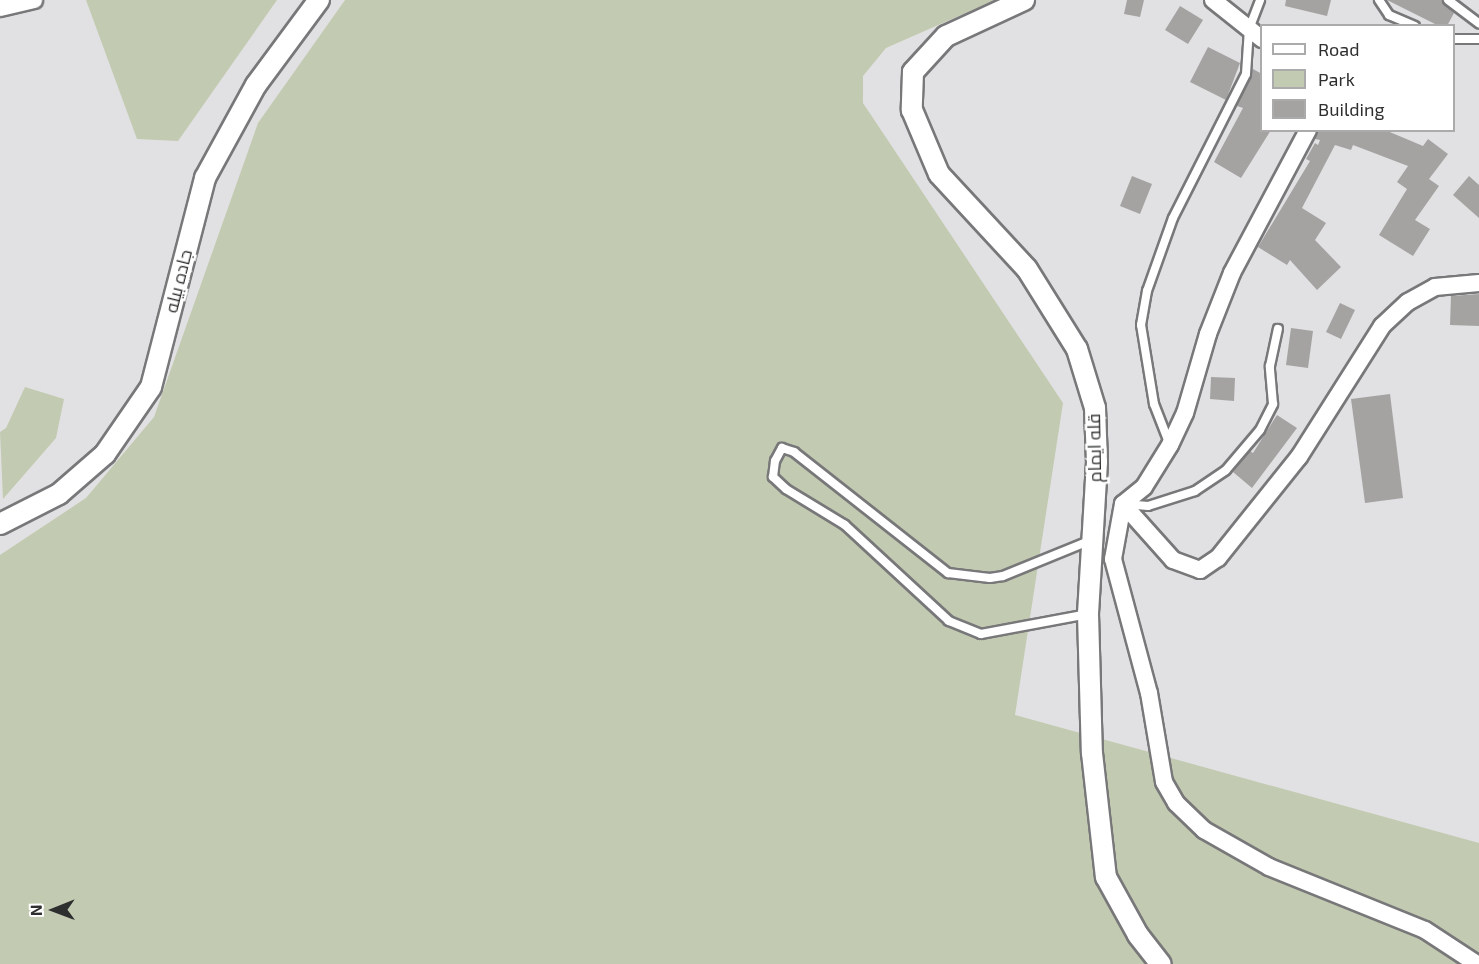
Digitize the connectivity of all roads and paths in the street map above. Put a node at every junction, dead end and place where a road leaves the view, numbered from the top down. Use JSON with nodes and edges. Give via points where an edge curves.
{"nodes":[{"id":1,"x":34,"y":0,"type":"edge"},
{"id":2,"x":318,"y":0,"type":"edge"},
{"id":3,"x":1024,"y":0,"type":"edge"},
{"id":4,"x":1213,"y":0,"type":"edge"},
{"id":5,"x":1260,"y":0,"type":"edge"},
{"id":6,"x":1379,"y":0,"type":"edge"},
{"id":7,"x":1448,"y":0,"type":"edge"},
{"id":8,"x":0,"y":8,"type":"edge"},
{"id":9,"x":1479,"y":23,"type":"edge"},
{"id":10,"x":1410,"y":24,"type":"edge"},
{"id":11,"x":1256,"y":34,"type":"edge"},
{"id":12,"x":1455,"y":39,"type":"edge"},
{"id":13,"x":1479,"y":39,"type":"edge"},
{"id":14,"x":1307,"y":132,"type":"edge"},
{"id":15,"x":1479,"y":283,"type":"edge"},
{"id":16,"x":1278,"y":329,"type":"dead end"},
{"id":17,"x":1170,"y":445,"type":"junction"},
{"id":18,"x":1124,"y":504,"type":"junction"},
{"id":19,"x":0,"y":524,"type":"edge"},
{"id":20,"x":1092,"y":540,"type":"junction"},
{"id":21,"x":1088,"y":614,"type":"junction"},
{"id":22,"x":1161,"y":964,"type":"edge"},
{"id":23,"x":1477,"y":964,"type":"edge"}],
"edges":[{"from":1,"to":8,"type":"street"},
{"from":2,"to":19,"type":"street","name":"جاده بیله","via":[[256,85],[205,178],[151,387],[105,454],[59,494]]},
{"from":3,"to":20,"type":"street","name":"قله ایمام","via":[[946,36],[913,72],[912,110],[939,174],[1027,269],[1077,350],[1095,408],[1097,462]]},
{"from":4,"to":11,"type":"street"},
{"from":5,"to":11,"type":"lane"},
{"from":6,"to":10,"type":"lane","via":[[1389,15]]},
{"from":7,"to":9,"type":"lane"},
{"from":11,"to":17,"type":"lane","via":[[1245,74],[1173,218],[1147,291],[1141,325],[1154,404]]},
{"from":12,"to":13,"type":"lane"},
{"from":14,"to":17,"type":"street","via":[[1232,273],[1208,334],[1185,413]]},
{"from":15,"to":18,"type":"street","via":[[1435,287],[1408,302],[1382,326],[1299,457],[1218,558],[1200,570],[1173,560]]},
{"from":16,"to":18,"type":"lane","via":[[1270,366],[1273,404],[1260,430],[1233,462],[1195,491],[1148,506]]},
{"from":17,"to":18,"type":"street","via":[[1144,487]]},
{"from":18,"to":23,"type":"street","via":[[1113,559],[1149,693],[1164,782],[1176,803],[1204,830],[1269,867],[1425,930]]},
{"from":20,"to":21,"type":"street","name":"قله ایمام"},
{"from":20,"to":21,"type":"lane","via":[[1003,576],[948,573],[794,452],[782,448],[775,461],[772,477],[845,525],[949,621],[981,634]]},
{"from":21,"to":22,"type":"street","name":"قله ایمام","via":[[1092,753],[1106,877],[1138,935]]}]}
